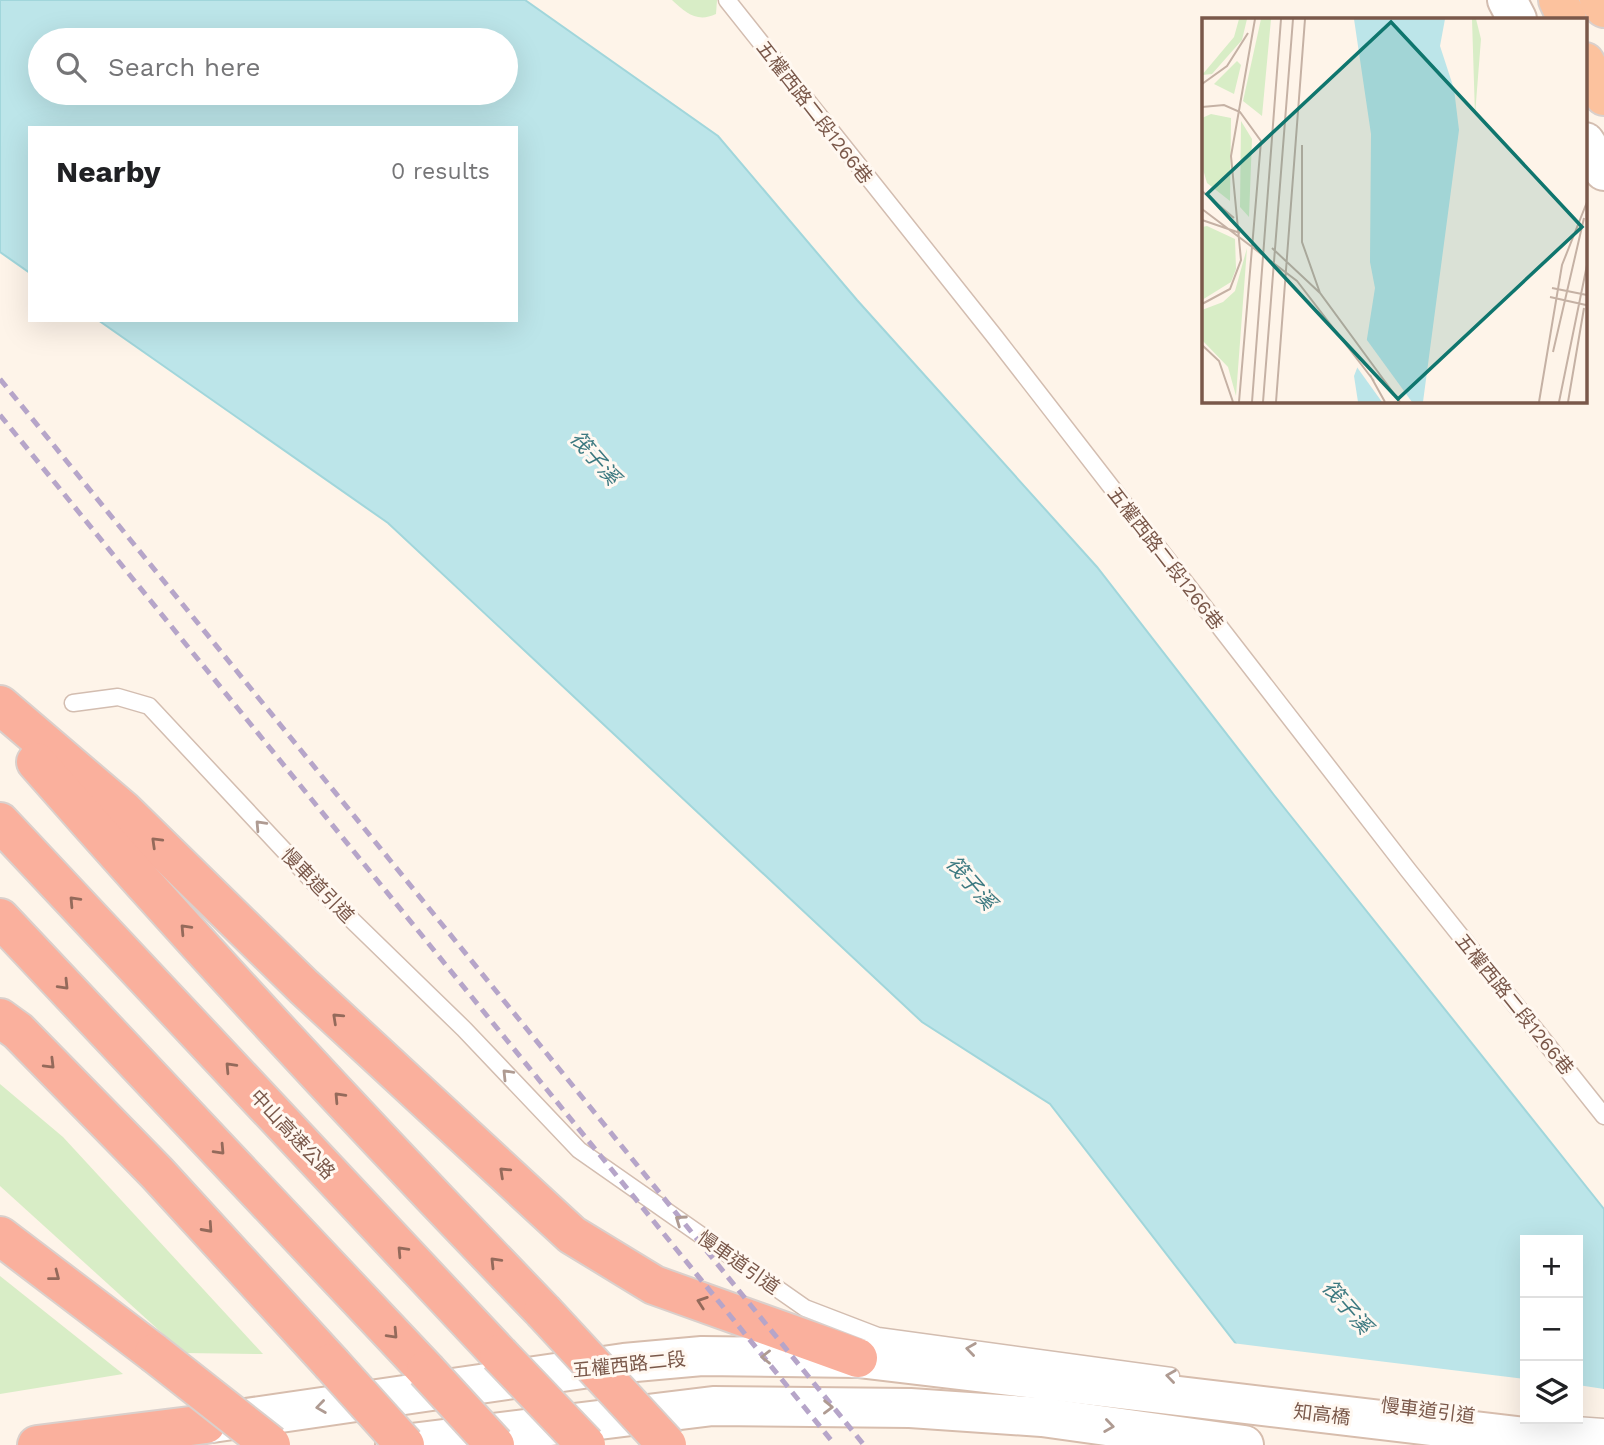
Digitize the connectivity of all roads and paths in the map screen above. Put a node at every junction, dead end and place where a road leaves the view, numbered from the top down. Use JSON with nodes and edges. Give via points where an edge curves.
{"nodes":[{"id":1,"x":727,"y":0,"type":"edge"},
{"id":2,"x":1507,"y":0,"type":"edge"},
{"id":3,"x":1558,"y":0,"type":"edge"},
{"id":4,"x":1599,"y":0,"type":"edge"},
{"id":5,"x":1604,"y":8,"type":"edge"},
{"id":6,"x":1516,"y":18,"type":"edge"},
{"id":7,"x":1567,"y":18,"type":"edge"},
{"id":8,"x":1586,"y":64,"type":"edge"},
{"id":9,"x":1604,"y":96,"type":"edge"},
{"id":10,"x":1586,"y":144,"type":"edge"},
{"id":11,"x":1604,"y":171,"type":"edge"},
{"id":12,"x":74,"y":703,"type":"dead end"},
{"id":13,"x":0,"y":705,"type":"edge"},
{"id":14,"x":0,"y":720,"type":"edge"},
{"id":15,"x":0,"y":822,"type":"edge"},
{"id":16,"x":0,"y":918,"type":"edge"},
{"id":17,"x":0,"y":1018,"type":"edge"},
{"id":18,"x":1604,"y":1116,"type":"edge"},
{"id":19,"x":0,"y":1236,"type":"edge"},
{"id":20,"x":858,"y":1357,"type":"junction"},
{"id":21,"x":1191,"y":1379,"type":"dead end"},
{"id":22,"x":1045,"y":1386,"type":"junction"},
{"id":23,"x":1302,"y":1394,"type":"dead end"},
{"id":24,"x":1520,"y":1420,"type":"edge"},
{"id":25,"x":206,"y":1424,"type":"junction"},
{"id":26,"x":1604,"y":1427,"type":"edge"},
{"id":27,"x":1577,"y":1434,"type":"edge"},
{"id":28,"x":37,"y":1445,"type":"edge"},
{"id":29,"x":132,"y":1445,"type":"edge"},
{"id":30,"x":271,"y":1445,"type":"edge"},
{"id":31,"x":395,"y":1445,"type":"edge"},
{"id":32,"x":405,"y":1445,"type":"edge"},
{"id":33,"x":495,"y":1445,"type":"edge"},
{"id":34,"x":586,"y":1445,"type":"edge"},
{"id":35,"x":667,"y":1445,"type":"edge"},
{"id":36,"x":1244,"y":1445,"type":"edge"}],
"edges":[{"from":1,"to":18,"type":"lane","name":"五權西路二段1266巷"},
{"from":2,"to":6,"type":"main road"},
{"from":3,"to":7,"type":"highway"},
{"from":4,"to":5,"type":"highway"},
{"from":8,"to":9,"type":"highway"},
{"from":10,"to":11,"type":"main road"},
{"from":22,"to":12,"type":"lane","name":"慢車道引道","one_way":true,"via":[[878,1336],[805,1308],[579,1150],[464,1029],[320,889],[149,706],[118,697]]},
{"from":20,"to":13,"type":"highway","one_way":true,"via":[[654,1285],[572,1235],[304,988],[124,811]]},
{"from":35,"to":14,"type":"highway","one_way":true,"bridge":true,"via":[[394,1157]]},
{"from":34,"to":15,"type":"highway","name":"中山高速公路","one_way":true,"bridge":true},
{"from":16,"to":33,"type":"highway","one_way":true,"bridge":true},
{"from":17,"to":32,"type":"highway","one_way":true,"bridge":true,"via":[[158,1173]]},
{"from":19,"to":30,"type":"highway","one_way":true,"bridge":true},
{"from":20,"to":22,"type":"main road","name":"五權西路二段"},
{"from":20,"to":25,"type":"main road","name":"五權西路二段","one_way":true,"via":[[702,1356],[624,1363]]},
{"from":21,"to":22,"type":"lane","name":"慢車道引道","one_way":true},
{"from":22,"to":27,"type":"main road","name":"知高橋"},
{"from":31,"to":22,"type":"main road","one_way":true,"via":[[713,1406],[911,1408]]},
{"from":22,"to":36,"type":"main road","one_way":true},
{"from":23,"to":24,"type":"lane","name":"慢車道引道"},
{"from":25,"to":28,"type":"highway"},
{"from":25,"to":29,"type":"main road","name":"五權西路二段"},
{"from":26,"to":27,"type":"lane"}]}
